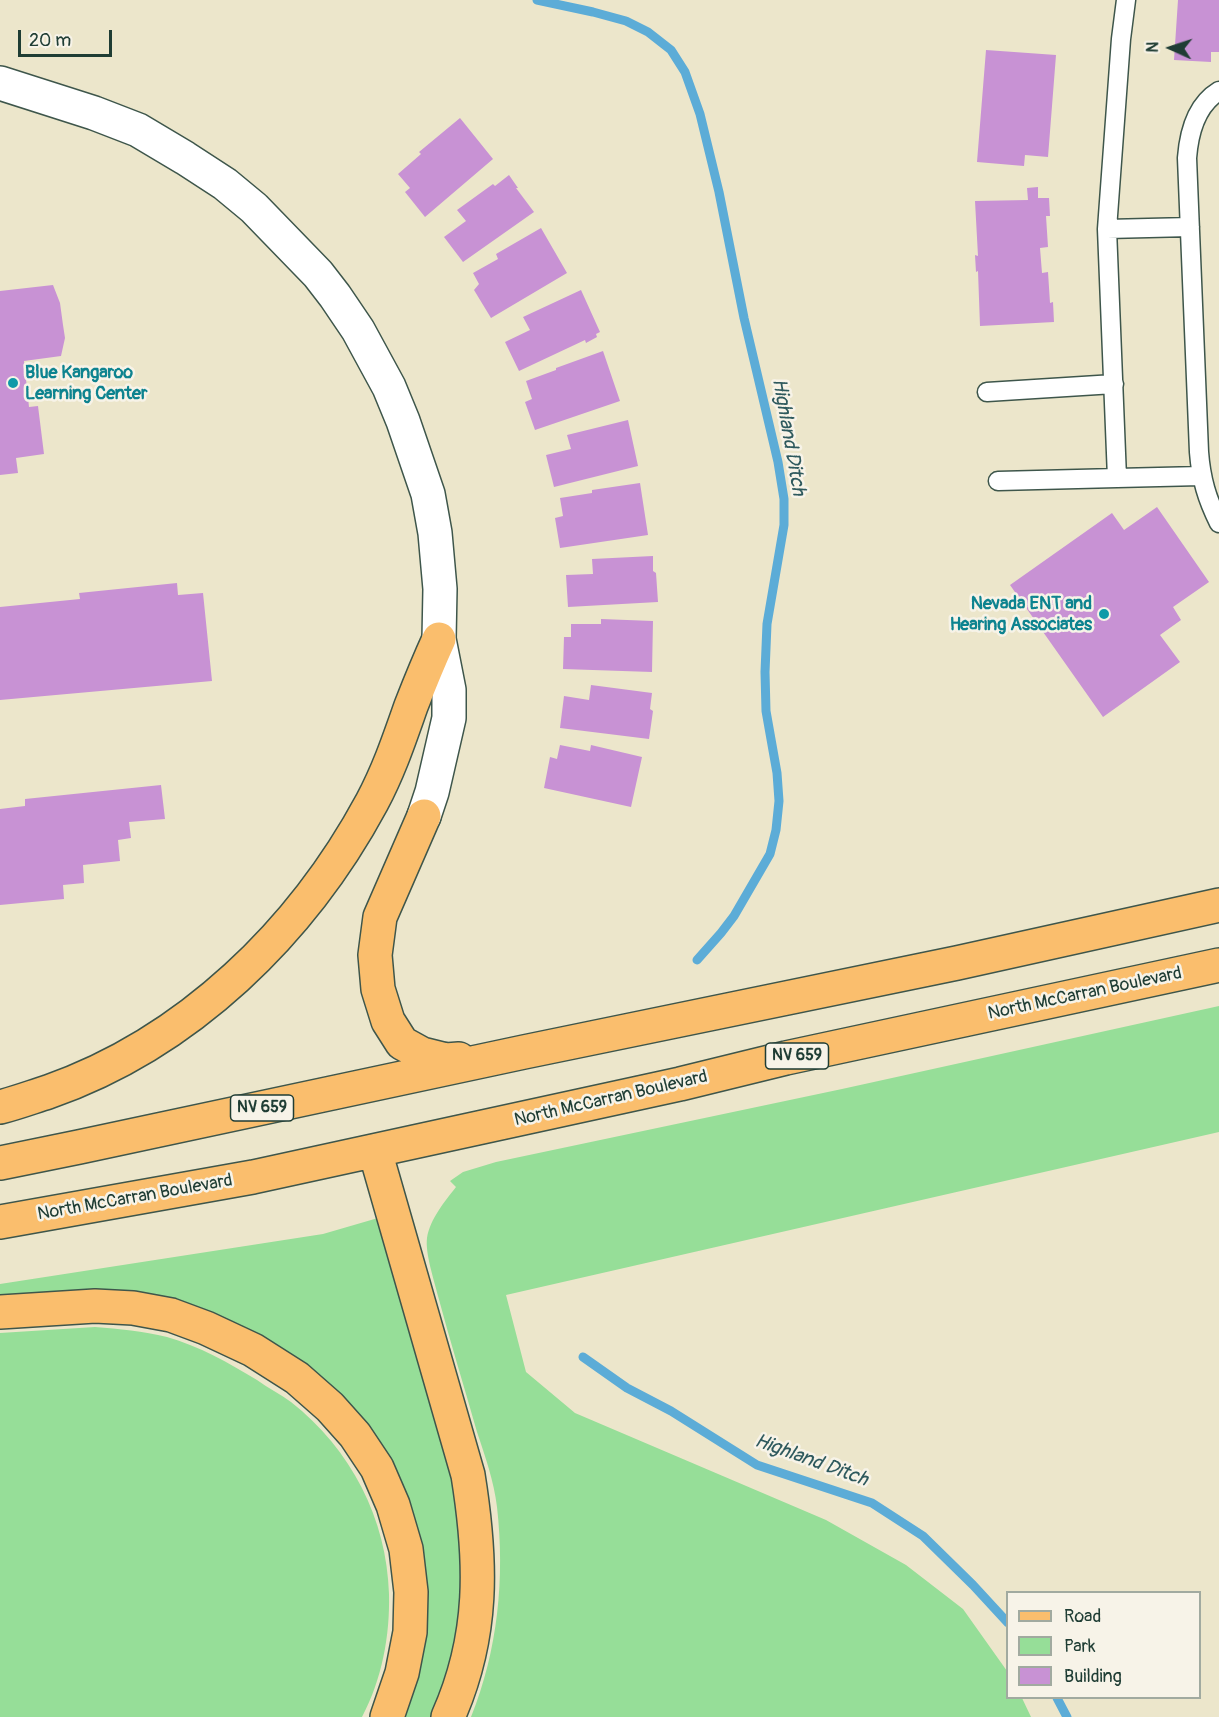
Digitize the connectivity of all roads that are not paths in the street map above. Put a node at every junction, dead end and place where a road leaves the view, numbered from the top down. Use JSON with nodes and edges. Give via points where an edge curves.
{"nodes":[{"id":1,"x":1126,"y":0,"type":"edge"},
{"id":2,"x":0,"y":83,"type":"edge"},
{"id":3,"x":1219,"y":91,"type":"edge"},
{"id":4,"x":1190,"y":227,"type":"junction"},
{"id":5,"x":1107,"y":229,"type":"junction"},
{"id":6,"x":1114,"y":384,"type":"junction"},
{"id":7,"x":987,"y":392,"type":"dead end"},
{"id":8,"x":1201,"y":476,"type":"junction"},
{"id":9,"x":1117,"y":478,"type":"junction"},
{"id":10,"x":998,"y":481,"type":"dead end"},
{"id":11,"x":1219,"y":523,"type":"edge"},
{"id":12,"x":439,"y":639,"type":"junction"},
{"id":13,"x":424,"y":816,"type":"joint"},
{"id":14,"x":1219,"y":904,"type":"edge"},
{"id":15,"x":1219,"y":964,"type":"edge"},
{"id":16,"x":524,"y":1052,"type":"junction"},
{"id":17,"x":0,"y":1107,"type":"edge"},
{"id":18,"x":375,"y":1151,"type":"junction"},
{"id":19,"x":0,"y":1163,"type":"edge"},
{"id":20,"x":0,"y":1222,"type":"edge"},
{"id":21,"x":0,"y":1312,"type":"edge"},
{"id":22,"x":387,"y":1717,"type":"edge"},
{"id":23,"x":448,"y":1717,"type":"edge"}],
"edges":[{"from":1,"to":5,"type":"lane"},
{"from":2,"to":12,"type":"street","via":[[138,130],[185,158],[254,208],[318,274],[358,330],[389,387],[417,459],[435,533]]},
{"from":3,"to":4,"type":"lane","via":[[1197,115],[1189,137]]},
{"from":4,"to":5,"type":"lane"},
{"from":4,"to":8,"type":"lane"},
{"from":5,"to":6,"type":"lane"},
{"from":6,"to":7,"type":"lane"},
{"from":6,"to":9,"type":"lane"},
{"from":8,"to":9,"type":"lane"},
{"from":8,"to":11,"type":"lane"},
{"from":9,"to":10,"type":"lane"},
{"from":12,"to":13,"type":"street","via":[[449,690],[449,718]]},
{"from":12,"to":17,"type":"main road","via":[[392,762],[372,802],[311,896],[263,952],[183,1022],[128,1056],[77,1082]]},
{"from":13,"to":16,"type":"main road","via":[[380,917],[375,955],[378,989],[388,1021],[402,1043],[422,1054],[446,1060]]},
{"from":14,"to":16,"type":"main road","number":"NV 659","via":[[957,963]]},
{"from":15,"to":18,"type":"main road","name":"North McCarran Boulevard","number":"NV 659"},
{"from":16,"to":19,"type":"main road","number":"NV 659"},
{"from":18,"to":20,"type":"main road","name":"North McCarran Boulevard","number":"NV 659","via":[[254,1177]]},
{"from":18,"to":23,"type":"main road","via":[[468,1476],[475,1517],[476,1612],[465,1670]]},
{"from":21,"to":22,"type":"main road","via":[[96,1306],[171,1315],[253,1350],[297,1378],[330,1407],[377,1468],[406,1549],[410,1632]]}]}
